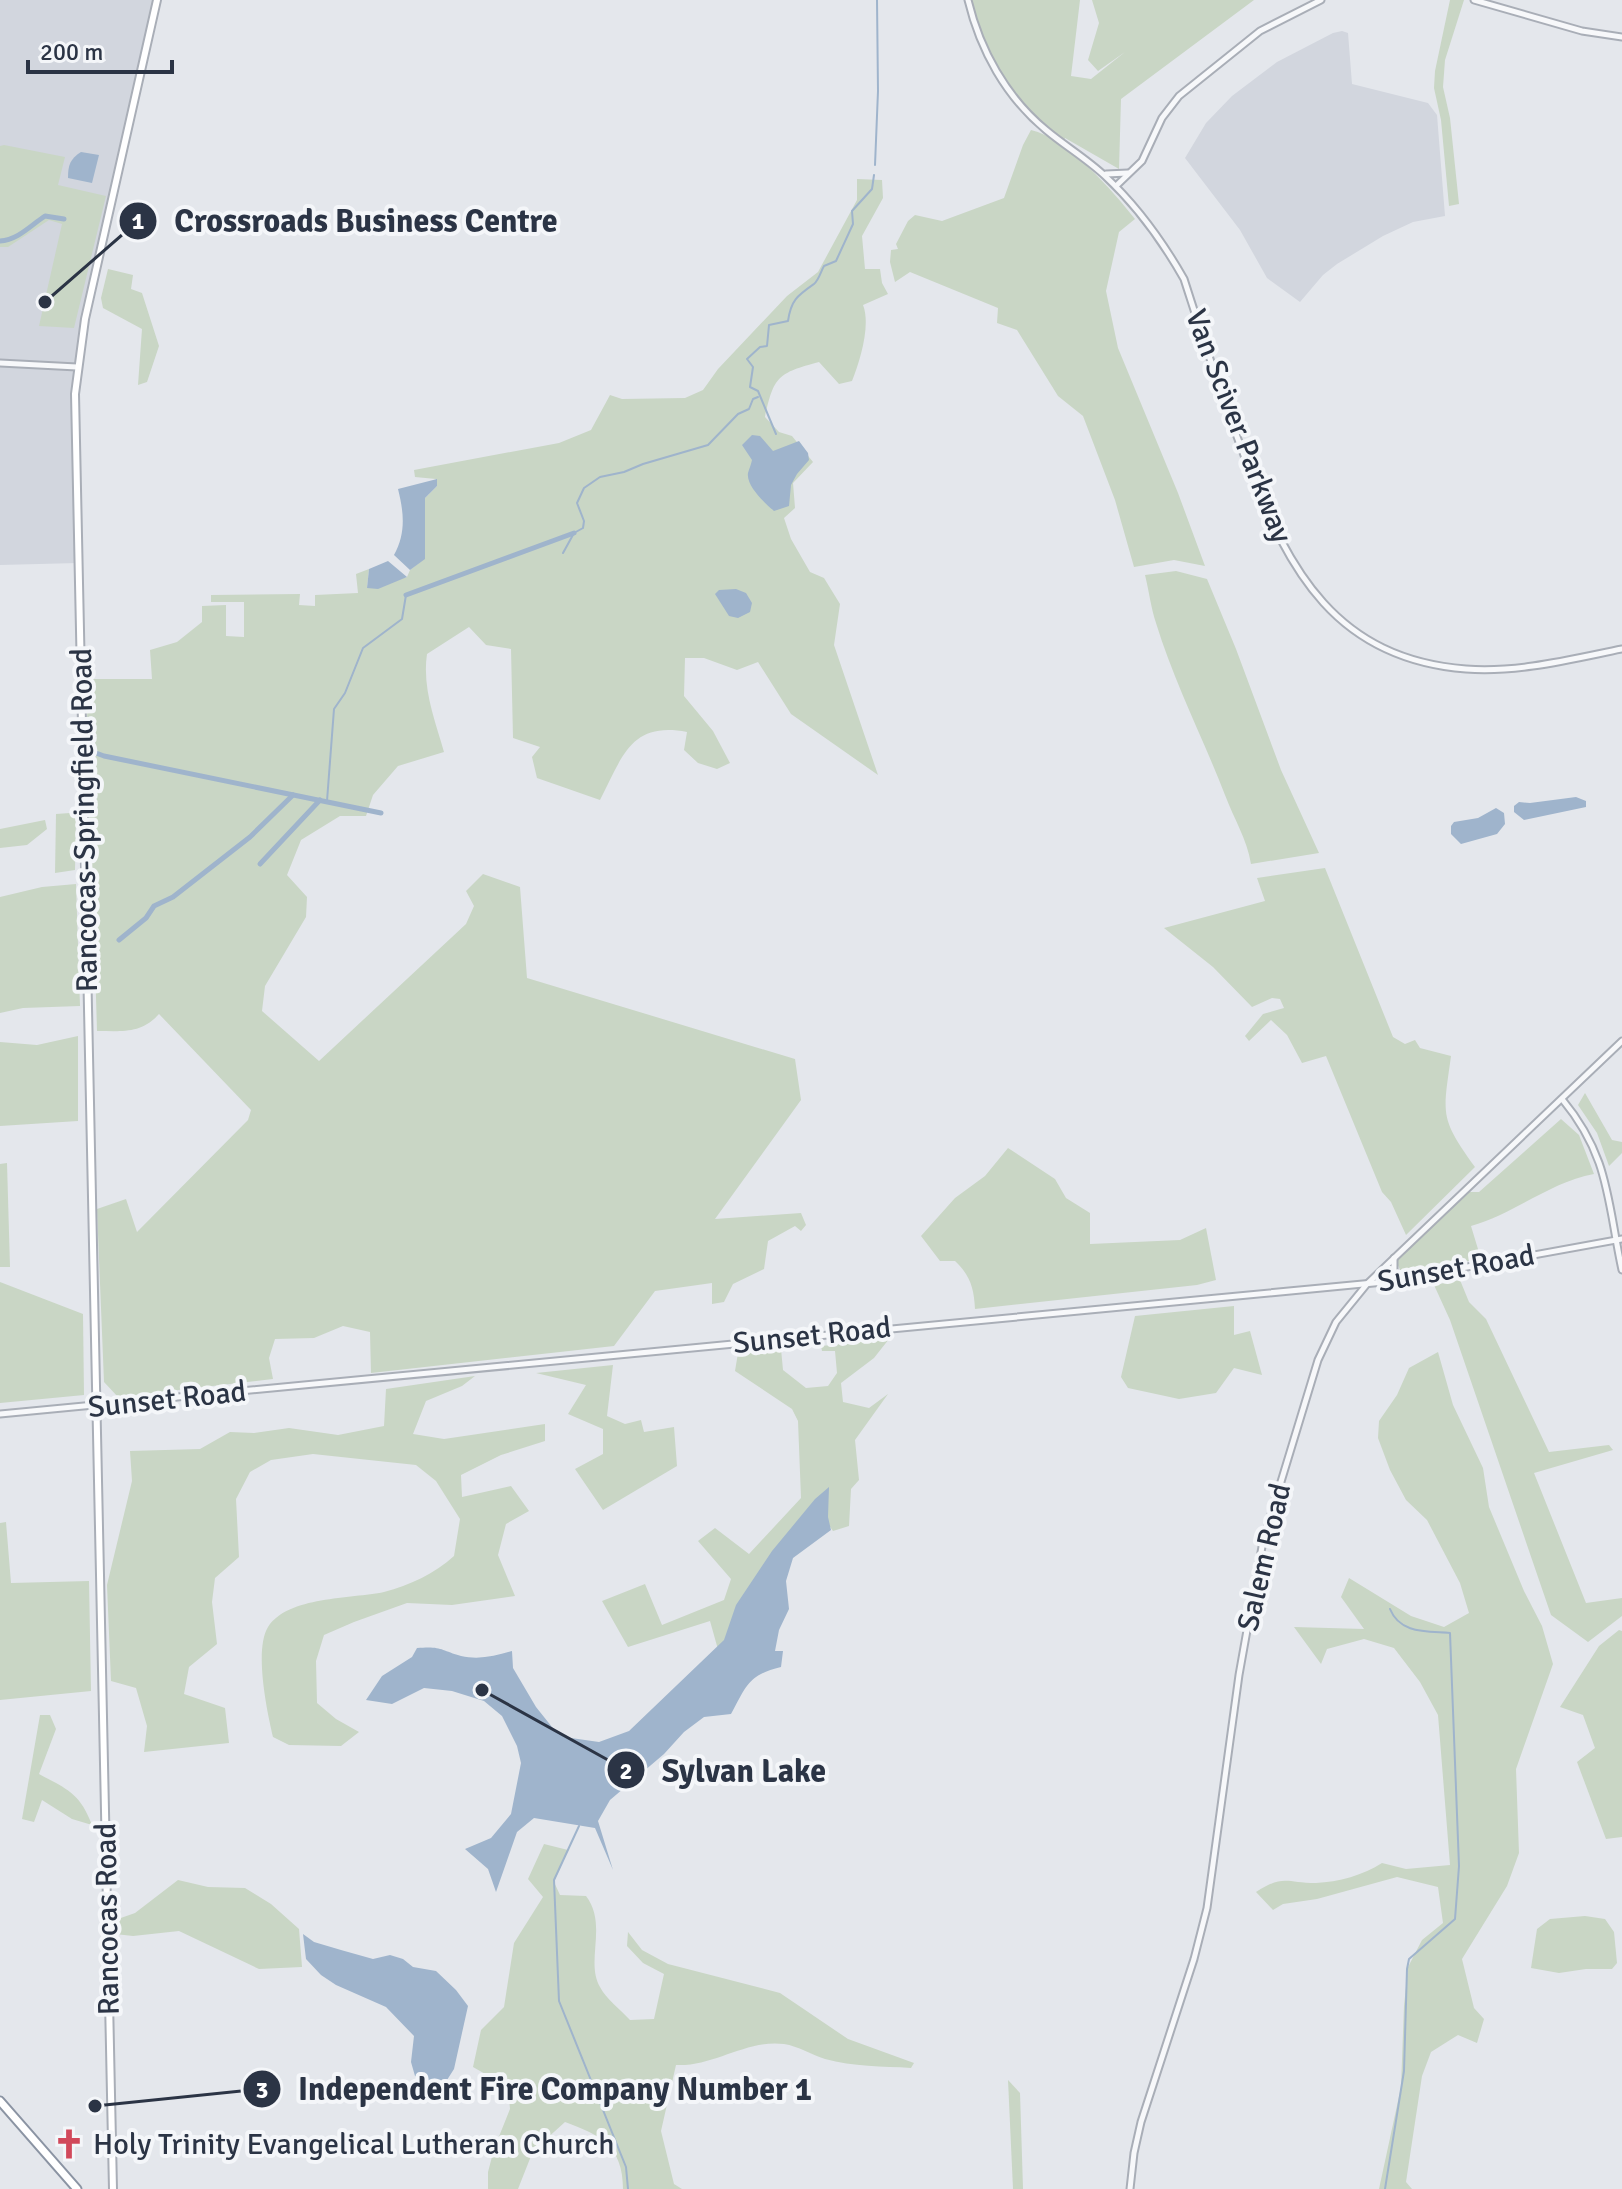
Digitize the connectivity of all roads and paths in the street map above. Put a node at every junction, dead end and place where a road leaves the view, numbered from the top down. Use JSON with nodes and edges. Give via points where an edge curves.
{"nodes":[{"id":1,"x":157,"y":0,"type":"edge"},
{"id":2,"x":968,"y":0,"type":"edge"},
{"id":3,"x":1321,"y":0,"type":"edge"},
{"id":4,"x":1474,"y":0,"type":"edge"},
{"id":5,"x":1622,"y":37,"type":"edge"},
{"id":6,"x":1132,"y":171,"type":"junction"},
{"id":7,"x":1102,"y":173,"type":"junction"},
{"id":8,"x":1116,"y":186,"type":"junction"},
{"id":9,"x":0,"y":363,"type":"edge"},
{"id":10,"x":77,"y":367,"type":"junction"},
{"id":11,"x":1622,"y":649,"type":"edge"},
{"id":12,"x":1622,"y":1041,"type":"edge"},
{"id":13,"x":1562,"y":1099,"type":"junction"},
{"id":14,"x":1619,"y":1239,"type":"edge"},
{"id":15,"x":1395,"y":1256,"type":"junction"},
{"id":16,"x":1622,"y":1270,"type":"edge"},
{"id":17,"x":1410,"y":1278,"type":"junction"},
{"id":18,"x":1367,"y":1284,"type":"junction"},
{"id":19,"x":95,"y":1406,"type":"junction"},
{"id":20,"x":0,"y":1414,"type":"edge"},
{"id":21,"x":101,"y":1649,"type":"joint"},
{"id":22,"x":0,"y":2101,"type":"edge"},
{"id":23,"x":77,"y":2189,"type":"edge"},
{"id":24,"x":113,"y":2189,"type":"edge"},
{"id":25,"x":1130,"y":2189,"type":"edge"}],
"edges":[{"from":1,"to":10,"type":"main road","name":"Rancocas-Springfield Road"},
{"from":2,"to":7,"type":"street","name":"Van Sciver Parkway","via":[[987,57],[1019,102]]},
{"from":3,"to":6,"type":"street","via":[[1260,31],[1179,96]]},
{"from":4,"to":5,"type":"street"},
{"from":6,"to":7,"type":"street"},
{"from":6,"to":8,"type":"street"},
{"from":7,"to":8,"type":"street","name":"Van Sciver Parkway"},
{"from":8,"to":11,"type":"street","name":"Van Sciver Parkway","via":[[1184,279],[1228,414],[1272,525],[1302,579],[1337,618],[1391,650],[1463,669],[1529,666]]},
{"from":9,"to":10,"type":"street"},
{"from":10,"to":19,"type":"main road","name":"Rancocas-Springfield Road"},
{"from":12,"to":13,"type":"street","name":"Salem Road"},
{"from":13,"to":14,"type":"street","via":[[1595,1148]]},
{"from":13,"to":15,"type":"street","name":"Salem Road"},
{"from":14,"to":16,"type":"street"},
{"from":14,"to":17,"type":"street","name":"Sunset Road"},
{"from":15,"to":17,"type":"street","via":[[1394,1272]]},
{"from":15,"to":18,"type":"street","name":"Salem Road"},
{"from":17,"to":18,"type":"street","name":"Sunset Road"},
{"from":18,"to":19,"type":"street","name":"Sunset Road"},
{"from":18,"to":25,"type":"street","name":"Salem Road","via":[[1336,1322],[1318,1360],[1266,1530],[1250,1604],[1205,1919],[1141,2122]]},
{"from":19,"to":20,"type":"street","name":"Sunset Road"},
{"from":19,"to":21,"type":"main road","name":"Rancocas-Springfield Road"},
{"from":21,"to":24,"type":"main road","name":"Rancocas Road"},
{"from":22,"to":23,"type":"highway"}]}
